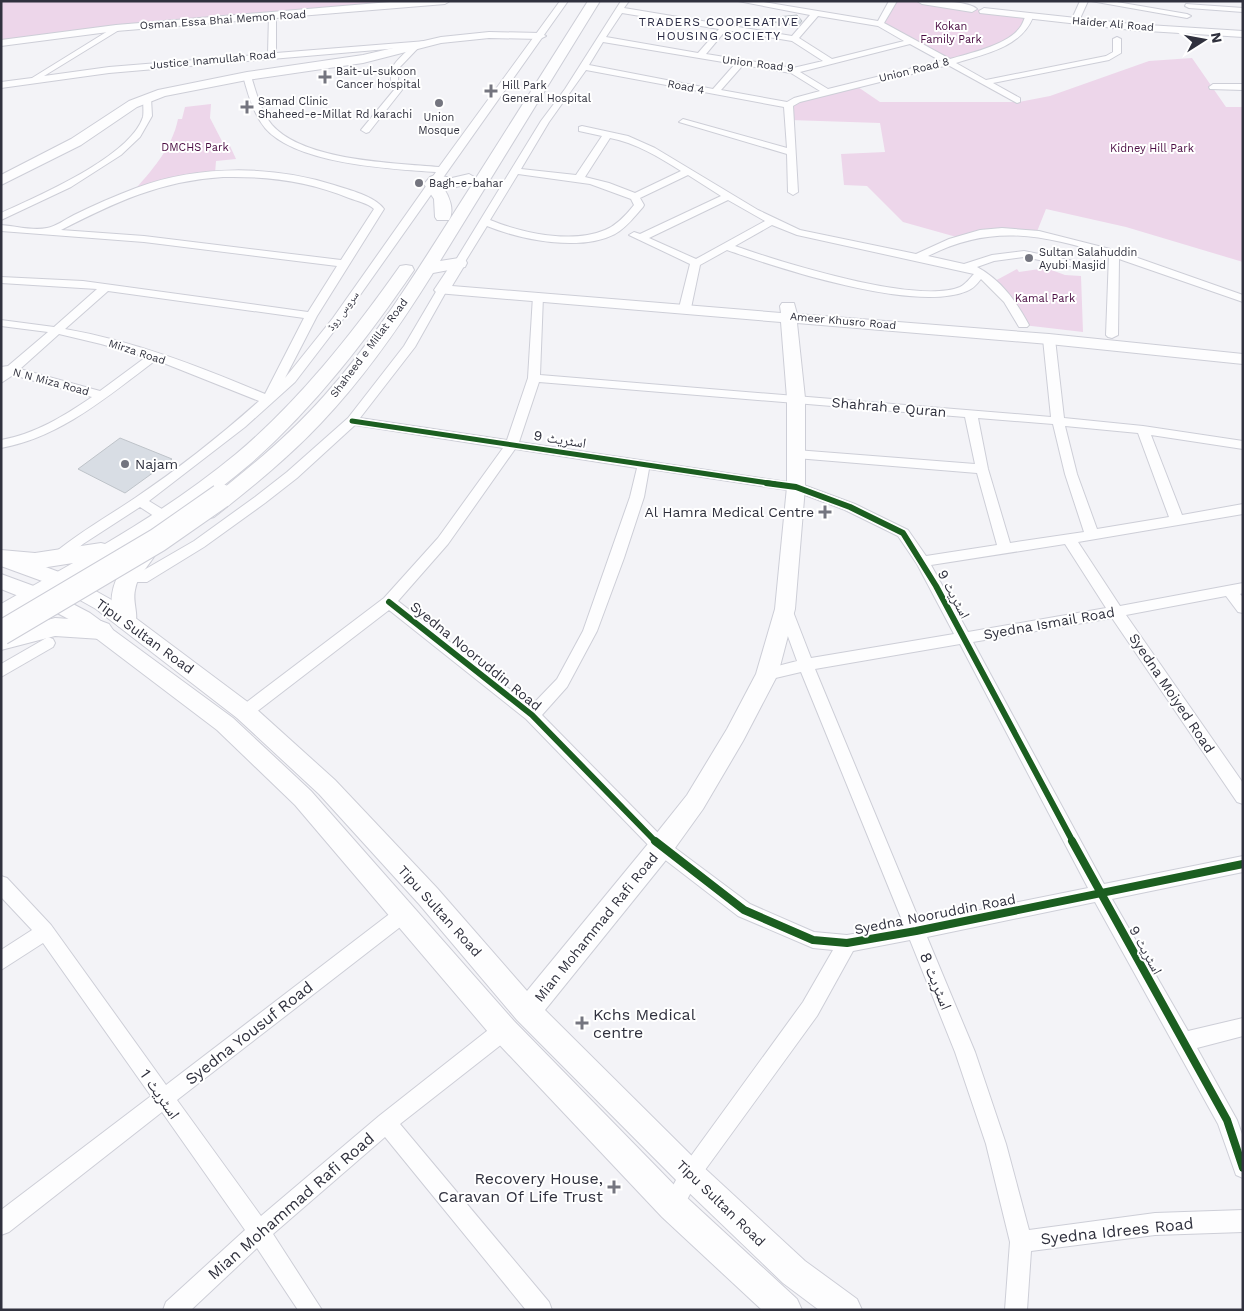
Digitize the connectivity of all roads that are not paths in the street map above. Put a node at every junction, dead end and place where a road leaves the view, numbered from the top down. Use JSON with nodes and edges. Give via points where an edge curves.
{"nodes":[{"id":1,"x":445,"y":1,"type":"edge"},
{"id":2,"x":564,"y":1,"type":"edge"},
{"id":3,"x":587,"y":1,"type":"edge"},
{"id":4,"x":594,"y":1,"type":"edge"},
{"id":5,"x":625,"y":1,"type":"edge"},
{"id":6,"x":742,"y":1,"type":"edge"},
{"id":7,"x":893,"y":1,"type":"edge"},
{"id":8,"x":922,"y":1,"type":"edge"},
{"id":9,"x":955,"y":1,"type":"edge"},
{"id":10,"x":1084,"y":1,"type":"edge"},
{"id":11,"x":1095,"y":1,"type":"edge"},
{"id":12,"x":760,"y":3,"type":"edge"},
{"id":13,"x":1189,"y":4,"type":"edge"},
{"id":14,"x":982,"y":5,"type":"edge"},
{"id":15,"x":620,"y":10,"type":"junction"},
{"id":16,"x":1243,"y":10,"type":"edge"},
{"id":17,"x":816,"y":13,"type":"junction"},
{"id":18,"x":272,"y":16,"type":"junction"},
{"id":19,"x":1030,"y":17,"type":"junction"},
{"id":20,"x":1076,"y":19,"type":"junction"},
{"id":21,"x":880,"y":24,"type":"junction"},
{"id":22,"x":1188,"y":24,"type":"junction"},
{"id":23,"x":116,"y":28,"type":"junction"},
{"id":24,"x":724,"y":28,"type":"junction"},
{"id":25,"x":1243,"y":30,"type":"edge"},
{"id":26,"x":1243,"y":34,"type":"edge"},
{"id":27,"x":540,"y":36,"type":"junction"},
{"id":28,"x":602,"y":39,"type":"junction"},
{"id":29,"x":1117,"y":39,"type":"dead end"},
{"id":30,"x":794,"y":40,"type":"junction"},
{"id":31,"x":912,"y":41,"type":"junction"},
{"id":32,"x":1,"y":43,"type":"edge"},
{"id":33,"x":421,"y":45,"type":"junction"},
{"id":34,"x":391,"y":50,"type":"junction"},
{"id":35,"x":272,"y":55,"type":"junction"},
{"id":36,"x":700,"y":56,"type":"junction"},
{"id":37,"x":831,"y":62,"type":"junction"},
{"id":38,"x":949,"y":62,"type":"junction"},
{"id":39,"x":740,"y":63,"type":"junction"},
{"id":40,"x":584,"y":67,"type":"junction"},
{"id":41,"x":793,"y":71,"type":"junction"},
{"id":42,"x":247,"y":76,"type":"junction"},
{"id":43,"x":30,"y":81,"type":"junction"},
{"id":44,"x":987,"y":82,"type":"junction"},
{"id":45,"x":1,"y":85,"type":"edge"},
{"id":46,"x":1243,"y":86,"type":"edge"},
{"id":47,"x":1212,"y":87,"type":"dead end"},
{"id":48,"x":715,"y":92,"type":"junction"},
{"id":49,"x":827,"y":92,"type":"junction"},
{"id":50,"x":147,"y":98,"type":"junction"},
{"id":51,"x":1016,"y":100,"type":"dead end"},
{"id":52,"x":788,"y":105,"type":"junction"},
{"id":53,"x":682,"y":122,"type":"dead end"},
{"id":54,"x":582,"y":129,"type":"dead end"},
{"id":55,"x":366,"y":130,"type":"dead end"},
{"id":56,"x":607,"y":135,"type":"junction"},
{"id":57,"x":790,"y":152,"type":"junction"},
{"id":58,"x":515,"y":171,"type":"junction"},
{"id":59,"x":688,"y":171,"type":"junction"},
{"id":60,"x":580,"y":177,"type":"junction"},
{"id":61,"x":436,"y":178,"type":"junction"},
{"id":62,"x":469,"y":179,"type":"junction"},
{"id":63,"x":1,"y":181,"type":"edge"},
{"id":64,"x":792,"y":192,"type":"dead end"},
{"id":65,"x":729,"y":196,"type":"junction"},
{"id":66,"x":635,"y":197,"type":"junction"},
{"id":67,"x":1,"y":216,"type":"edge"},
{"id":68,"x":443,"y":217,"type":"junction"},
{"id":69,"x":484,"y":221,"type":"junction"},
{"id":70,"x":770,"y":222,"type":"junction"},
{"id":71,"x":620,"y":226,"type":"junction"},
{"id":72,"x":1,"y":228,"type":"edge"},
{"id":73,"x":50,"y":231,"type":"junction"},
{"id":74,"x":640,"y":238,"type":"junction"},
{"id":75,"x":727,"y":247,"type":"junction"},
{"id":76,"x":438,"y":250,"type":"junction"},
{"id":77,"x":1114,"y":253,"type":"junction"},
{"id":78,"x":918,"y":257,"type":"junction"},
{"id":79,"x":459,"y":263,"type":"junction"},
{"id":80,"x":696,"y":263,"type":"junction"},
{"id":81,"x":344,"y":264,"type":"junction"},
{"id":82,"x":965,"y":266,"type":"junction"},
{"id":83,"x":1080,"y":266,"type":"dead end"},
{"id":84,"x":426,"y":269,"type":"junction"},
{"id":85,"x":980,"y":273,"type":"junction"},
{"id":86,"x":1,"y":280,"type":"edge"},
{"id":87,"x":445,"y":285,"type":"junction"},
{"id":88,"x":105,"y":288,"type":"junction"},
{"id":89,"x":538,"y":296,"type":"junction"},
{"id":90,"x":1243,"y":299,"type":"edge"},
{"id":91,"x":686,"y":303,"type":"junction"},
{"id":92,"x":400,"y":308,"type":"junction"},
{"id":93,"x":789,"y":311,"type":"junction"},
{"id":94,"x":311,"y":316,"type":"junction"},
{"id":95,"x":1,"y":323,"type":"edge"},
{"id":96,"x":1023,"y":325,"type":"junction"},
{"id":97,"x":58,"y":329,"type":"junction"},
{"id":98,"x":364,"y":329,"type":"junction"},
{"id":99,"x":1112,"y":335,"type":"junction"},
{"id":100,"x":1049,"y":338,"type":"junction"},
{"id":101,"x":1243,"y":350,"type":"edge"},
{"id":102,"x":153,"y":357,"type":"junction"},
{"id":103,"x":1243,"y":359,"type":"edge"},
{"id":104,"x":4,"y":373,"type":"edge"},
{"id":105,"x":534,"y":378,"type":"junction"},
{"id":106,"x":100,"y":395,"type":"junction"},
{"id":107,"x":796,"y":398,"type":"junction"},
{"id":108,"x":268,"y":400,"type":"junction"},
{"id":109,"x":971,"y":414,"type":"junction"},
{"id":110,"x":352,"y":421,"type":"junction"},
{"id":111,"x":1058,"y":421,"type":"junction"},
{"id":112,"x":1143,"y":430,"type":"junction"},
{"id":113,"x":1,"y":444,"type":"edge"},
{"id":114,"x":512,"y":444,"type":"junction"},
{"id":115,"x":1243,"y":445,"type":"edge"},
{"id":116,"x":796,"y":454,"type":"junction"},
{"id":117,"x":644,"y":465,"type":"junction"},
{"id":118,"x":982,"y":469,"type":"junction"},
{"id":119,"x":796,"y":487,"type":"junction"},
{"id":120,"x":216,"y":494,"type":"junction"},
{"id":121,"x":140,"y":501,"type":"junction"},
{"id":122,"x":1243,"y":509,"type":"edge"},
{"id":123,"x":1177,"y":520,"type":"junction"},
{"id":124,"x":173,"y":524,"type":"junction"},
{"id":125,"x":1092,"y":534,"type":"junction"},
{"id":126,"x":1069,"y":539,"type":"junction"},
{"id":127,"x":200,"y":544,"type":"junction"},
{"id":128,"x":120,"y":546,"type":"junction"},
{"id":129,"x":1004,"y":547,"type":"junction"},
{"id":130,"x":144,"y":555,"type":"junction"},
{"id":131,"x":1,"y":558,"type":"edge"},
{"id":132,"x":58,"y":558,"type":"junction"},
{"id":133,"x":922,"y":561,"type":"junction"},
{"id":134,"x":142,"y":578,"type":"dead end"},
{"id":135,"x":1,"y":581,"type":"edge"},
{"id":136,"x":79,"y":581,"type":"junction"},
{"id":137,"x":1236,"y":589,"type":"edge"},
{"id":138,"x":37,"y":594,"type":"junction"},
{"id":139,"x":389,"y":602,"type":"junction"},
{"id":140,"x":60,"y":605,"type":"junction"},
{"id":141,"x":1243,"y":608,"type":"edge"},
{"id":142,"x":785,"y":609,"type":"junction"},
{"id":143,"x":1116,"y":612,"type":"junction"},
{"id":144,"x":2,"y":620,"type":"edge"},
{"id":145,"x":126,"y":620,"type":"junction"},
{"id":146,"x":25,"y":626,"type":"junction"},
{"id":147,"x":101,"y":630,"type":"junction"},
{"id":148,"x":964,"y":638,"type":"junction"},
{"id":149,"x":1,"y":640,"type":"edge"},
{"id":150,"x":48,"y":643,"type":"dead end"},
{"id":151,"x":806,"y":665,"type":"junction"},
{"id":152,"x":1,"y":671,"type":"edge"},
{"id":153,"x":767,"y":674,"type":"junction"},
{"id":154,"x":245,"y":712,"type":"junction"},
{"id":155,"x":532,"y":715,"type":"junction"},
{"id":156,"x":1243,"y":797,"type":"edge"},
{"id":157,"x":661,"y":847,"type":"junction"},
{"id":158,"x":1243,"y":864,"type":"edge"},
{"id":159,"x":1,"y":884,"type":"edge"},
{"id":160,"x":1100,"y":894,"type":"junction"},
{"id":161,"x":428,"y":896,"type":"junction"},
{"id":162,"x":402,"y":915,"type":"junction"},
{"id":163,"x":45,"y":931,"type":"junction"},
{"id":164,"x":916,"y":932,"type":"junction"},
{"id":165,"x":847,"y":943,"type":"junction"},
{"id":166,"x":1,"y":961,"type":"edge"},
{"id":167,"x":528,"y":1010,"type":"junction"},
{"id":168,"x":1243,"y":1027,"type":"edge"},
{"id":169,"x":504,"y":1030,"type":"junction"},
{"id":170,"x":1183,"y":1042,"type":"junction"},
{"id":171,"x":163,"y":1099,"type":"junction"},
{"id":172,"x":386,"y":1123,"type":"junction"},
{"id":173,"x":1243,"y":1168,"type":"edge"},
{"id":174,"x":690,"y":1174,"type":"junction"},
{"id":175,"x":673,"y":1206,"type":"junction"},
{"id":176,"x":1243,"y":1221,"type":"edge"},
{"id":177,"x":1,"y":1224,"type":"edge"},
{"id":178,"x":259,"y":1232,"type":"junction"},
{"id":179,"x":1021,"y":1242,"type":"junction"},
{"id":180,"x":794,"y":1272,"type":"junction"},
{"id":181,"x":782,"y":1309,"type":"edge"},
{"id":182,"x":174,"y":1310,"type":"edge"},
{"id":183,"x":311,"y":1310,"type":"edge"},
{"id":184,"x":541,"y":1310,"type":"edge"},
{"id":185,"x":846,"y":1310,"type":"edge"},
{"id":186,"x":1016,"y":1310,"type":"edge"}],
"edges":[{"from":1,"to":18,"type":"main road","name":"Osman Essa Bhai Memon Road"},
{"from":2,"to":27,"type":"street","name":"سروس روڈ"},
{"from":3,"to":62,"type":"main road","name":"Shaheed e Millat Road"},
{"from":4,"to":76,"type":"main road","name":"Shaheed e Millat Road"},
{"from":5,"to":15,"type":"street"},
{"from":6,"to":12,"type":"street"},
{"from":7,"to":21,"type":"street"},
{"from":8,"to":14,"type":"main road","name":"Haider Ali Road"},
{"from":9,"to":14,"type":"main road","name":"Haider Ali Road"},
{"from":10,"to":20,"type":"street"},
{"from":11,"to":22,"type":"street"},
{"from":12,"to":17,"type":"street"},
{"from":13,"to":16,"type":"street"},
{"from":13,"to":22,"type":"street"},
{"from":14,"to":19,"type":"main road","name":"Haider Ali Road"},
{"from":14,"to":20,"type":"main road","name":"Haider Ali Road"},
{"from":15,"to":24,"type":"street"},
{"from":15,"to":28,"type":"street"},
{"from":17,"to":21,"type":"street"},
{"from":17,"to":30,"type":"street"},
{"from":18,"to":23,"type":"main road","name":"Osman Essa Bhai Memon Road"},
{"from":18,"to":35,"type":"street"},
{"from":19,"to":20,"type":"main road","name":"Haider Ali Road"},
{"from":19,"to":38,"type":"street","name":"Union Road 8","via":[[1018,34],[998,47]]},
{"from":20,"to":22,"type":"main road","name":"Haider Ali Road"},
{"from":21,"to":31,"type":"street"},
{"from":22,"to":25,"type":"main road","name":"Haider Ali Road"},
{"from":22,"to":26,"type":"main road","name":"Haider Ali Road"},
{"from":23,"to":32,"type":"main road","name":"Osman Essa Bhai Memon Road"},
{"from":23,"to":43,"type":"street"},
{"from":24,"to":30,"type":"street"},
{"from":24,"to":36,"type":"street"},
{"from":27,"to":33,"type":"main road","via":[[489,35]]},
{"from":27,"to":61,"type":"street","name":"سروس روڈ"},
{"from":28,"to":36,"type":"street","name":"Union Road 9"},
{"from":28,"to":40,"type":"street"},
{"from":29,"to":44,"type":"street","via":[[1114,56]]},
{"from":30,"to":37,"type":"street"},
{"from":31,"to":37,"type":"street","name":"Union Road 9"},
{"from":31,"to":38,"type":"street"},
{"from":33,"to":34,"type":"main road"},
{"from":33,"to":55,"type":"street","via":[[395,67],[394,80],[398,90]]},
{"from":34,"to":35,"type":"street","name":"Justice Inamullah Road"},
{"from":34,"to":42,"type":"main road"},
{"from":35,"to":43,"type":"street","name":"Justice Inamullah Road"},
{"from":36,"to":39,"type":"street","name":"Union Road 9"},
{"from":37,"to":41,"type":"street","name":"Union Road 9"},
{"from":38,"to":44,"type":"street"},
{"from":38,"to":49,"type":"street","name":"Union Road 8"},
{"from":39,"to":41,"type":"street","name":"Union Road 9"},
{"from":39,"to":48,"type":"street"},
{"from":40,"to":48,"type":"street","name":"Road 4"},
{"from":40,"to":58,"type":"street"},
{"from":41,"to":49,"type":"street"},
{"from":42,"to":50,"type":"main road"},
{"from":42,"to":61,"type":"street","via":[[252,94],[270,128],[287,141],[321,153]]},
{"from":43,"to":45,"type":"street","name":"Justice Inamullah Road"},
{"from":44,"to":51,"type":"street"},
{"from":46,"to":47,"type":"street"},
{"from":48,"to":52,"type":"street","name":"Road 4"},
{"from":49,"to":52,"type":"street","name":"Union Road 8"},
{"from":50,"to":63,"type":"main road","via":[[115,114],[76,142]]},
{"from":50,"to":67,"type":"street","via":[[150,114],[138,133],[101,166]]},
{"from":52,"to":57,"type":"street"},
{"from":53,"to":57,"type":"street"},
{"from":54,"to":56,"type":"street"},
{"from":56,"to":59,"type":"street","via":[[629,140]]},
{"from":56,"to":60,"type":"street"},
{"from":57,"to":64,"type":"street"},
{"from":58,"to":60,"type":"street"},
{"from":58,"to":69,"type":"street"},
{"from":59,"to":65,"type":"street"},
{"from":59,"to":66,"type":"street"},
{"from":60,"to":66,"type":"street"},
{"from":61,"to":62,"type":"main road","via":[[440,182],[452,183]]},
{"from":61,"to":68,"type":"main road","via":[[444,207]]},
{"from":61,"to":108,"type":"street","name":"سروس روڈ","via":[[337,320],[291,379]]},
{"from":62,"to":68,"type":"main road","name":"Shaheed e Millat Road"},
{"from":65,"to":70,"type":"street"},
{"from":65,"to":74,"type":"street"},
{"from":66,"to":71,"type":"street","via":[[638,205]]},
{"from":68,"to":98,"type":"main road","name":"Shaheed e Millat Road"},
{"from":69,"to":71,"type":"street","via":[[512,232],[572,239],[602,235]]},
{"from":69,"to":79,"type":"street"},
{"from":70,"to":75,"type":"street"},
{"from":70,"to":78,"type":"street","via":[[817,237]]},
{"from":71,"to":74,"type":"street"},
{"from":72,"to":73,"type":"street"},
{"from":73,"to":81,"type":"street","via":[[144,239]]},
{"from":73,"to":81,"type":"street","via":[[126,195],[172,180],[215,174],[281,177],[335,188],[379,209]]},
{"from":74,"to":80,"type":"street"},
{"from":75,"to":80,"type":"street"},
{"from":75,"to":85,"type":"street","via":[[828,278],[931,294],[963,290]]},
{"from":76,"to":79,"type":"main road","via":[[440,255]]},
{"from":76,"to":84,"type":"main road","name":"Shaheed e Millat Road"},
{"from":77,"to":78,"type":"street","via":[[1059,238],[990,232],[953,240]]},
{"from":77,"to":90,"type":"street"},
{"from":77,"to":99,"type":"street"},
{"from":78,"to":82,"type":"street"},
{"from":79,"to":84,"type":"main road"},
{"from":79,"to":87,"type":"main road"},
{"from":80,"to":91,"type":"street"},
{"from":81,"to":94,"type":"street"},
{"from":82,"to":83,"type":"street","via":[[1024,254]]},
{"from":82,"to":85,"type":"street"},
{"from":84,"to":92,"type":"main road","name":"Shaheed e Millat Road"},
{"from":85,"to":96,"type":"street","via":[[1004,292]]},
{"from":86,"to":88,"type":"street"},
{"from":87,"to":89,"type":"main road","name":"Ameer Khusro Road"},
{"from":87,"to":91,"type":"main road","name":"Ameer Khusro Road"},
{"from":87,"to":110,"type":"street","via":[[409,347]]},
{"from":88,"to":94,"type":"street"},
{"from":88,"to":97,"type":"street"},
{"from":89,"to":91,"type":"main road","name":"Ameer Khusro Road"},
{"from":89,"to":105,"type":"street"},
{"from":91,"to":93,"type":"main road","name":"Ameer Khusro Road"},
{"from":92,"to":120,"type":"main road","via":[[391,313],[294,432],[260,464]]},
{"from":92,"to":124,"type":"main road","name":"Shaheed e Millat Road","via":[[346,384],[307,425],[248,480]]},
{"from":93,"to":96,"type":"main road","name":"Ameer Khusro Road"},
{"from":93,"to":100,"type":"main road","name":"Ameer Khusro Road"},
{"from":93,"to":107,"type":"main road","name":"Mian Mohammad Rafi Road"},
{"from":94,"to":108,"type":"street"},
{"from":95,"to":97,"type":"street","name":"Mirza Road"},
{"from":96,"to":99,"type":"main road","name":"Ameer Khusro Road"},
{"from":97,"to":102,"type":"street","name":"Mirza Road"},
{"from":97,"to":104,"type":"street"},
{"from":98,"to":120,"type":"main road","via":[[363,339],[304,409]]},
{"from":98,"to":124,"type":"main road","name":"Shaheed e Millat Road","via":[[265,439]]},
{"from":99,"to":101,"type":"main road","name":"Ameer Khusro Road"},
{"from":100,"to":103,"type":"main road","name":"Ameer Khusro Road"},
{"from":100,"to":111,"type":"street"},
{"from":102,"to":106,"type":"street"},
{"from":102,"to":108,"type":"street","name":"Mirza Road","via":[[223,380]]},
{"from":104,"to":106,"type":"street","name":"N N Miza Road"},
{"from":105,"to":107,"type":"street","name":"Shahrah e Quran"},
{"from":105,"to":114,"type":"street"},
{"from":106,"to":113,"type":"street","via":[[37,434]]},
{"from":107,"to":109,"type":"street","name":"Shahrah e Quran"},
{"from":107,"to":116,"type":"main road","name":"Mian Mohammad Rafi Road"},
{"from":108,"to":121,"type":"street","name":"سروس روڈ"},
{"from":109,"to":111,"type":"street","name":"Shahrah e Quran"},
{"from":109,"to":118,"type":"street"},
{"from":110,"to":114,"type":"street","name":"اسٹریٹ 9"},
{"from":110,"to":127,"type":"street","via":[[292,475]]},
{"from":111,"to":112,"type":"street","name":"Shahrah e Quran"},
{"from":111,"to":125,"type":"street"},
{"from":112,"to":115,"type":"street","name":"Shahrah e Quran"},
{"from":112,"to":123,"type":"street"},
{"from":114,"to":117,"type":"street","name":"اسٹریٹ 9"},
{"from":114,"to":139,"type":"street","via":[[443,541]]},
{"from":116,"to":118,"type":"street"},
{"from":116,"to":119,"type":"main road","name":"Mian Mohammad Rafi Road"},
{"from":117,"to":119,"type":"street","name":"اسٹریٹ 9"},
{"from":117,"to":155,"type":"street","via":[[634,506],[590,631],[562,684]]},
{"from":118,"to":129,"type":"street"},
{"from":119,"to":133,"type":"street","name":"اسٹریٹ 9","via":[[850,507],[902,533]]},
{"from":119,"to":142,"type":"main road","name":"Mian Mohammad Rafi Road"},
{"from":120,"to":144,"type":"main road","bridge":true,"via":[[158,540]]},
{"from":121,"to":124,"type":"street"},
{"from":121,"to":132,"type":"street","name":"سروس روڈ","via":[[78,541]]},
{"from":122,"to":123,"type":"street"},
{"from":123,"to":125,"type":"street"},
{"from":124,"to":127,"type":"street"},
{"from":124,"to":128,"type":"main road","name":"Shaheed e Millat Road"},
{"from":124,"to":130,"type":"main road","name":"Shaheed e Millat Road"},
{"from":125,"to":126,"type":"street"},
{"from":126,"to":129,"type":"street"},
{"from":126,"to":143,"type":"street","name":"Syedna Moiyed Road"},
{"from":127,"to":134,"type":"street"},
{"from":128,"to":132,"type":"main road"},
{"from":128,"to":136,"type":"main road","name":"Shaheed e Millat Road"},
{"from":129,"to":133,"type":"street"},
{"from":130,"to":136,"type":"main road","name":"Shaheed e Millat Road"},
{"from":130,"to":145,"type":"main road","via":[[124,583],[122,605]]},
{"from":131,"to":132,"type":"main road","via":[[35,561]]},
{"from":131,"to":136,"type":"main road","name":"Tipu Sultan Road"},
{"from":133,"to":148,"type":"street","name":"اسٹریٹ 9"},
{"from":135,"to":138,"type":"main road","name":"Tipu Sultan Road"},
{"from":136,"to":138,"type":"main road","name":"Shaheed e Millat Road"},
{"from":136,"to":140,"type":"main road","name":"Shaheed e Millat Road"},
{"from":136,"to":145,"type":"main road","name":"Tipu Sultan Road"},
{"from":137,"to":141,"type":"street"},
{"from":137,"to":143,"type":"street","name":"Syedna Ismail Road"},
{"from":138,"to":140,"type":"main road","name":"Tipu Sultan Road"},
{"from":138,"to":144,"type":"main road","name":"Shaheed e Millat Road"},
{"from":139,"to":154,"type":"street"},
{"from":139,"to":155,"type":"street","name":"Syedna Nooruddin Road"},
{"from":140,"to":146,"type":"main road","name":"Shaheed e Millat Road"},
{"from":140,"to":147,"type":"main road","name":"Tipu Sultan Road"},
{"from":142,"to":151,"type":"street","name":"اسٹریٹ 8"},
{"from":142,"to":153,"type":"main road","name":"Mian Mohammad Rafi Road"},
{"from":143,"to":148,"type":"street","name":"Syedna Ismail Road"},
{"from":143,"to":156,"type":"street","name":"Syedna Moiyed Road"},
{"from":144,"to":146,"type":"main road","via":[[12,610],[25,618]]},
{"from":145,"to":154,"type":"main road","name":"Tipu Sultan Road"},
{"from":146,"to":149,"type":"main road","name":"Shaheed e Millat Road"},
{"from":147,"to":149,"type":"main road","via":[[55,627]]},
{"from":147,"to":162,"type":"main road","name":"Tipu Sultan Road","via":[[225,724],[302,798]]},
{"from":148,"to":151,"type":"street","name":"Syedna Ismail Road"},
{"from":148,"to":160,"type":"street","name":"اسٹریٹ 9"},
{"from":150,"to":152,"type":"street"},
{"from":151,"to":153,"type":"street","name":"Syedna Ismail Road"},
{"from":151,"to":164,"type":"street","name":"اسٹریٹ 8"},
{"from":153,"to":157,"type":"main road","name":"Mian Mohammad Rafi Road","via":[[695,802]]},
{"from":154,"to":161,"type":"main road","name":"Tipu Sultan Road","via":[[326,787]]},
{"from":155,"to":157,"type":"street","name":"Syedna Nooruddin Road"},
{"from":157,"to":165,"type":"street","name":"Syedna Nooruddin Road","via":[[744,910],[813,940]]},
{"from":157,"to":167,"type":"main road","name":"Mian Mohammad Rafi Road"},
{"from":158,"to":160,"type":"street","name":"Syedna Nooruddin Road"},
{"from":159,"to":163,"type":"street","name":"اسٹریٹ 1"},
{"from":160,"to":164,"type":"street","name":"Syedna Nooruddin Road"},
{"from":160,"to":170,"type":"street","name":"اسٹریٹ 9"},
{"from":161,"to":162,"type":"main road"},
{"from":161,"to":167,"type":"main road","name":"Tipu Sultan Road"},
{"from":162,"to":169,"type":"main road","name":"Tipu Sultan Road"},
{"from":162,"to":171,"type":"street","name":"Syedna Yousuf Road"},
{"from":163,"to":166,"type":"street"},
{"from":163,"to":171,"type":"street","name":"اسٹریٹ 1"},
{"from":164,"to":165,"type":"street","name":"Syedna Nooruddin Road"},
{"from":164,"to":179,"type":"street","name":"اسٹریٹ 8","via":[[965,1052],[996,1144]]},
{"from":165,"to":174,"type":"street","via":[[810,1010]]},
{"from":167,"to":174,"type":"main road","name":"Tipu Sultan Road"},
{"from":168,"to":170,"type":"street"},
{"from":169,"to":172,"type":"street","name":"Mian Mohammad Rafi Road"},
{"from":169,"to":175,"type":"main road","name":"Tipu Sultan Road"},
{"from":170,"to":173,"type":"street","name":"اسٹریٹ 9","via":[[1227,1120]]},
{"from":171,"to":177,"type":"street","name":"Syedna Yousuf Road"},
{"from":171,"to":178,"type":"street","name":"اسٹریٹ 1"},
{"from":172,"to":178,"type":"street","name":"Mian Mohammad Rafi Road"},
{"from":172,"to":184,"type":"street"},
{"from":174,"to":175,"type":"street"},
{"from":174,"to":180,"type":"main road","name":"Tipu Sultan Road"},
{"from":175,"to":181,"type":"main road","name":"Tipu Sultan Road"},
{"from":176,"to":179,"type":"street","name":"Syedna Idrees Road","via":[[1156,1224]]},
{"from":178,"to":182,"type":"street","name":"Mian Mohammad Rafi Road"},
{"from":178,"to":183,"type":"street","name":"اسٹریٹ 1"},
{"from":179,"to":186,"type":"street","name":"اسٹریٹ 8"},
{"from":180,"to":181,"type":"main road"},
{"from":180,"to":185,"type":"main road","name":"Tipu Sultan Road"}]}
